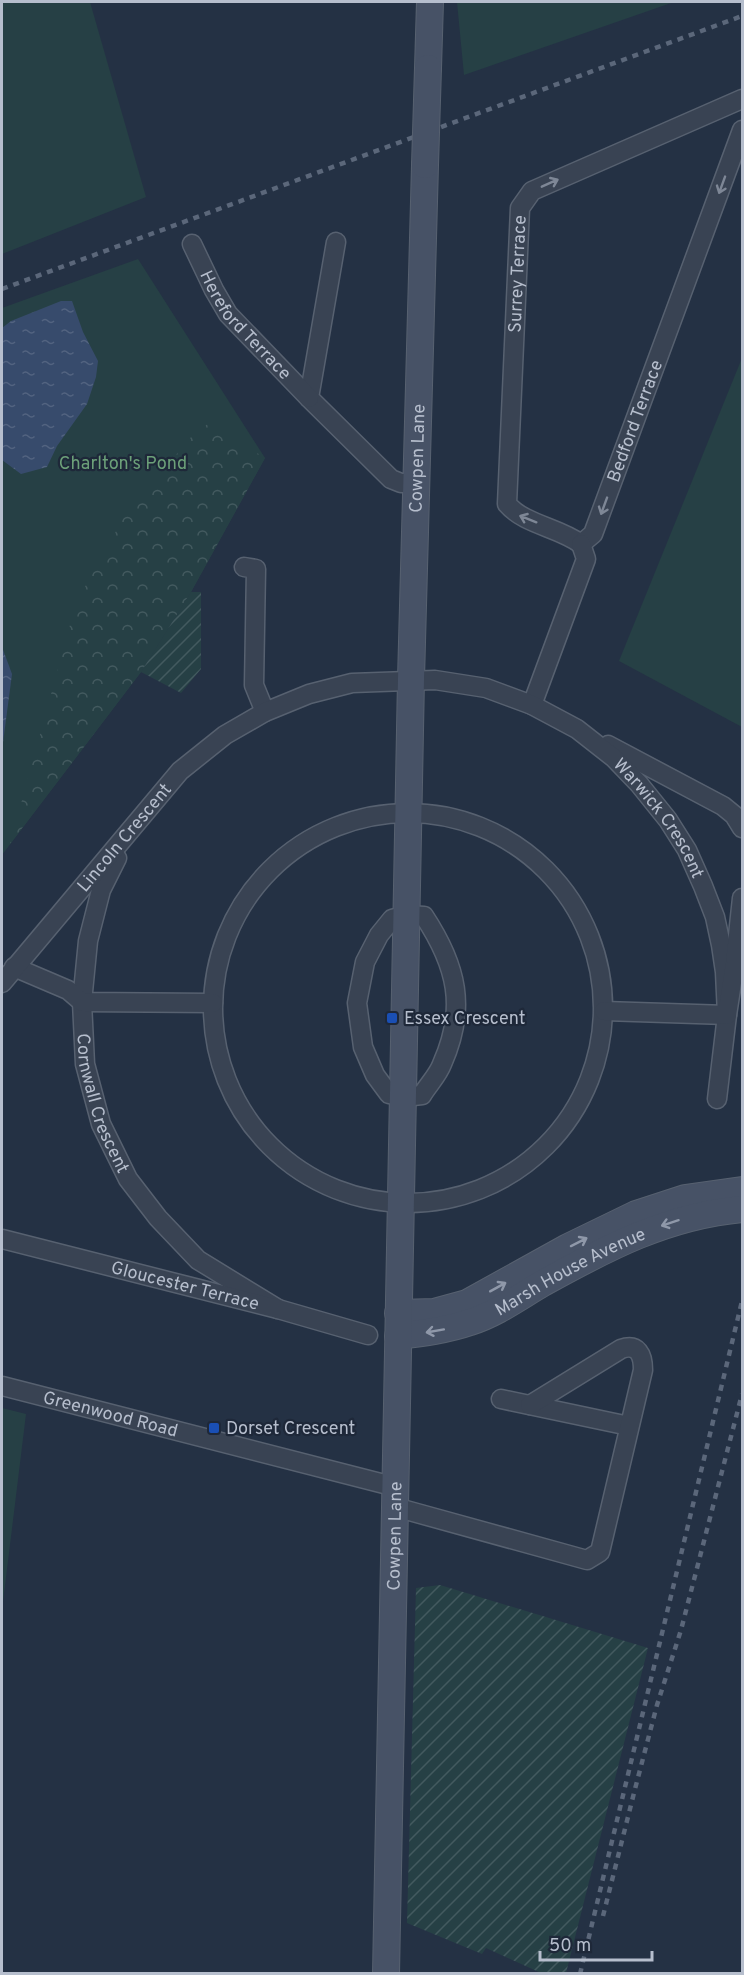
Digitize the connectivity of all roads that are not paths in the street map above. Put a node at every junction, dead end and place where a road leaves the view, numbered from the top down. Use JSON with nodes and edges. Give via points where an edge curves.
{"nodes":[{"id":1,"x":430,"y":2,"type":"edge"},
{"id":2,"x":742,"y":101,"type":"edge"},
{"id":3,"x":742,"y":130,"type":"edge"},
{"id":4,"x":336,"y":242,"type":"dead end"},
{"id":5,"x":192,"y":244,"type":"dead end"},
{"id":6,"x":309,"y":398,"type":"junction"},
{"id":7,"x":417,"y":483,"type":"junction"},
{"id":8,"x":581,"y":544,"type":"junction"},
{"id":9,"x":244,"y":567,"type":"dead end"},
{"id":10,"x":411,"y":679,"type":"junction"},
{"id":11,"x":532,"y":705,"type":"junction"},
{"id":12,"x":265,"y":712,"type":"junction"},
{"id":13,"x":577,"y":729,"type":"junction"},
{"id":14,"x":409,"y":813,"type":"junction"},
{"id":15,"x":742,"y":828,"type":"edge"},
{"id":16,"x":129,"y":832,"type":"junction"},
{"id":17,"x":742,"y":898,"type":"edge"},
{"id":18,"x":407,"y":915,"type":"junction"},
{"id":19,"x":14,"y":967,"type":"junction"},
{"id":20,"x":2,"y":983,"type":"edge"},
{"id":21,"x":82,"y":1002,"type":"junction"},
{"id":22,"x":213,"y":1003,"type":"junction"},
{"id":23,"x":604,"y":1011,"type":"junction"},
{"id":24,"x":727,"y":1015,"type":"junction"},
{"id":25,"x":404,"y":1097,"type":"junction"},
{"id":26,"x":717,"y":1099,"type":"dead end"},
{"id":27,"x":735,"y":1200,"type":"edge"},
{"id":28,"x":402,"y":1204,"type":"junction"},
{"id":29,"x":2,"y":1239,"type":"edge"},
{"id":30,"x":198,"y":1260,"type":"junction"},
{"id":31,"x":184,"y":1286,"type":"junction"},
{"id":32,"x":278,"y":1309,"type":"junction"},
{"id":33,"x":398,"y":1324,"type":"junction"},
{"id":34,"x":368,"y":1335,"type":"dead end"},
{"id":35,"x":2,"y":1386,"type":"edge"},
{"id":36,"x":501,"y":1399,"type":"dead end"},
{"id":37,"x":530,"y":1405,"type":"junction"},
{"id":38,"x":630,"y":1426,"type":"junction"},
{"id":39,"x":396,"y":1497,"type":"junction"},
{"id":40,"x":386,"y":1974,"type":"edge"}],
"edges":[{"from":1,"to":7,"type":"street","name":"Cowpen Lane","bridge":true},
{"from":8,"to":2,"type":"street","name":"Surrey Terrace","one_way":true,"via":[[571,536],[515,514],[507,504],[520,208],[532,191]]},
{"from":3,"to":8,"type":"street","name":"Bedford Terrace","one_way":true,"via":[[594,534]]},
{"from":4,"to":6,"type":"street","name":"Hereford Terrace"},
{"from":5,"to":6,"type":"street","name":"Hereford Terrace","via":[[228,314]]},
{"from":6,"to":7,"type":"street","name":"Hereford Terrace","via":[[391,479]]},
{"from":7,"to":10,"type":"street","name":"Cowpen Lane"},
{"from":8,"to":11,"type":"street","via":[[586,559]]},
{"from":9,"to":12,"type":"street","via":[[256,569],[254,685]]},
{"from":10,"to":11,"type":"street","name":"Warwick Crescent","via":[[486,688]]},
{"from":10,"to":12,"type":"street","name":"Lincoln Crescent","via":[[352,683],[309,694]]},
{"from":10,"to":14,"type":"street","name":"Cowpen Lane"},
{"from":11,"to":13,"type":"street","name":"Warwick Crescent"},
{"from":12,"to":16,"type":"street","name":"Lincoln Crescent","via":[[225,735],[180,771]]},
{"from":13,"to":15,"type":"street","via":[[723,806]]},
{"from":13,"to":24,"type":"street","name":"Warwick Crescent","via":[[639,784],[687,850],[715,916],[725,972]]},
{"from":14,"to":18,"type":"street","name":"Cowpen Lane"},
{"from":14,"to":22,"type":"street","via":[[386,813],[339,825],[307,838],[274,862],[248,892],[227,930],[215,968]]},
{"from":14,"to":23,"type":"street","via":[[471,821],[518,846],[542,867],[578,912],[591,941]]},
{"from":16,"to":19,"type":"street","name":"Lincoln Crescent"},
{"from":16,"to":21,"type":"street","name":"Cornwall Crescent","via":[[100,890],[88,941]]},
{"from":17,"to":24,"type":"street"},
{"from":18,"to":25,"type":"street","name":"Cowpen Lane"},
{"from":18,"to":25,"type":"street","via":[[392,919],[379,935],[365,962],[357,1003],[363,1047],[375,1075],[390,1094]]},
{"from":18,"to":25,"type":"street","via":[[424,916],[441,941],[456,994],[454,1030],[442,1066],[422,1095]]},
{"from":19,"to":20,"type":"street","name":"Lincoln Crescent"},
{"from":19,"to":21,"type":"street","via":[[68,990]]},
{"from":21,"to":22,"type":"street"},
{"from":21,"to":30,"type":"street","name":"Cornwall Crescent","via":[[85,1064],[101,1124],[128,1179]]},
{"from":22,"to":28,"type":"street","via":[[222,1069],[243,1114],[268,1145],[306,1174],[344,1192]]},
{"from":23,"to":24,"type":"street"},
{"from":23,"to":28,"type":"street","via":[[594,1066],[571,1117],[552,1141],[501,1181],[474,1193],[448,1201]]},
{"from":24,"to":26,"type":"street","name":"Warwick Crescent"},
{"from":25,"to":28,"type":"street","name":"Cowpen Lane"},
{"from":27,"to":33,"type":"street","name":"Marsh House Avenue","via":[[685,1198],[636,1214],[467,1303]]},
{"from":28,"to":33,"type":"street","name":"Cowpen Lane"},
{"from":29,"to":31,"type":"street","name":"Gloucester Terrace"},
{"from":30,"to":31,"type":"street"},
{"from":30,"to":32,"type":"street","name":"Cornwall Crescent"},
{"from":31,"to":32,"type":"street","name":"Gloucester Terrace"},
{"from":32,"to":34,"type":"street","name":"Gloucester Terrace"},
{"from":33,"to":39,"type":"street","name":"Cowpen Lane"},
{"from":35,"to":39,"type":"street","name":"Greenwood Road"},
{"from":36,"to":37,"type":"street"},
{"from":37,"to":38,"type":"street"},
{"from":37,"to":38,"type":"street","via":[[628,1346],[643,1357]]},
{"from":38,"to":39,"type":"street","via":[[600,1552],[588,1560]]},
{"from":39,"to":40,"type":"street","name":"Cowpen Lane"}]}
